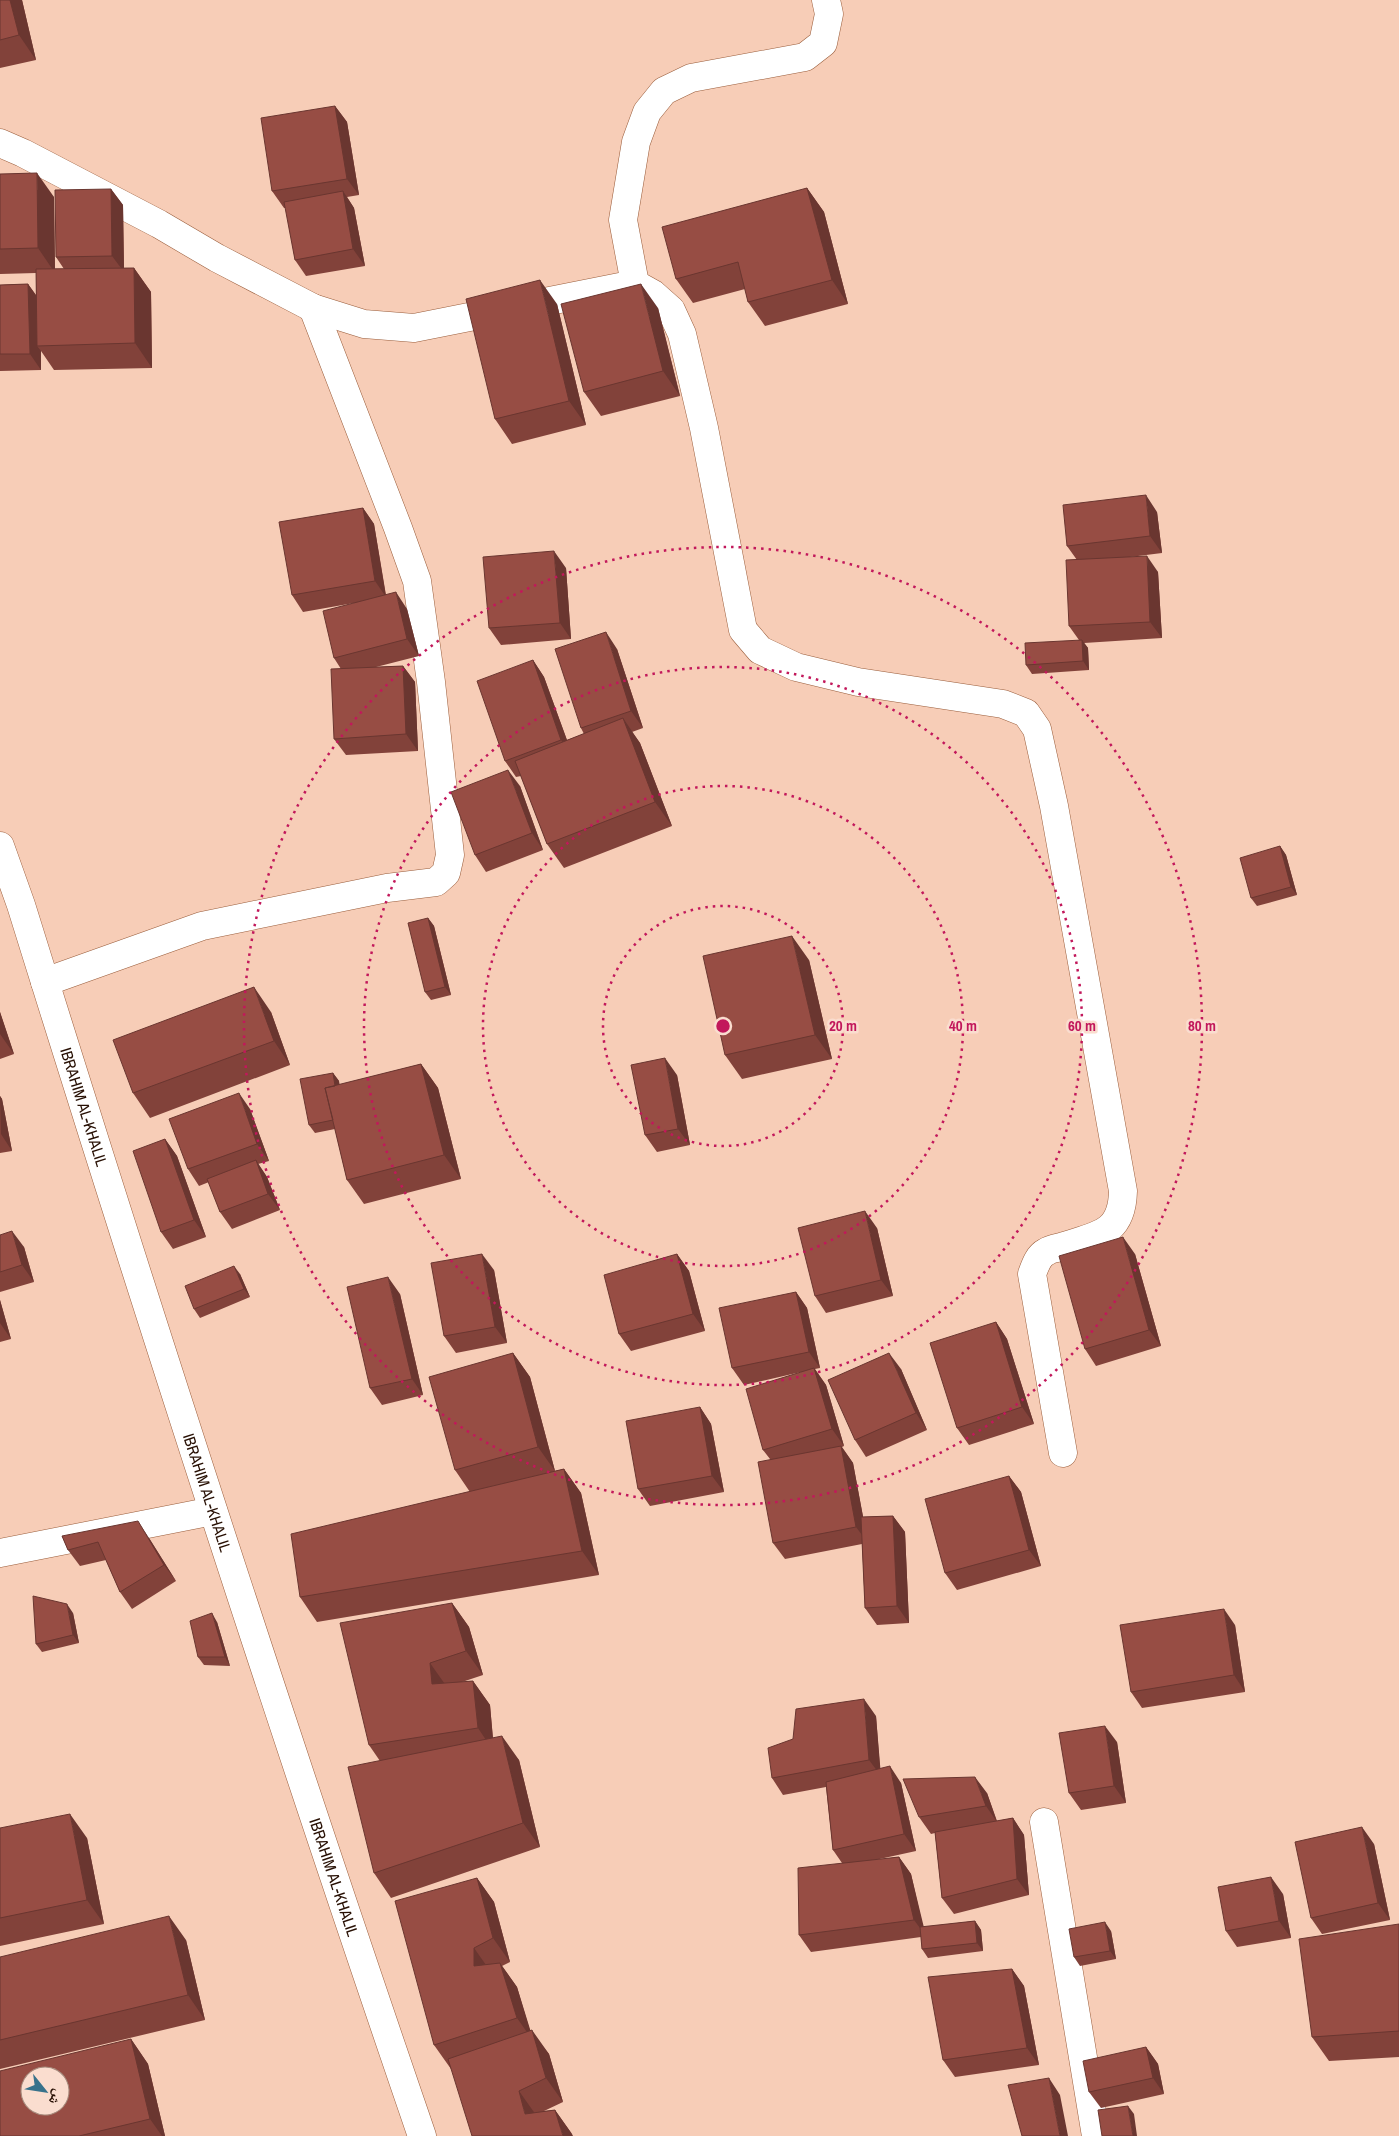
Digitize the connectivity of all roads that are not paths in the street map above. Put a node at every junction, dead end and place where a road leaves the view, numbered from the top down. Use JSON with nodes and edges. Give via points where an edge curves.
{"nodes":[{"id":1,"x":826,"y":0,"type":"edge"},
{"id":2,"x":0,"y":143,"type":"edge"},
{"id":3,"x":635,"y":284,"type":"junction"},
{"id":4,"x":313,"y":308,"type":"junction"},
{"id":5,"x":0,"y":846,"type":"edge"},
{"id":6,"x":45,"y":982,"type":"junction"},
{"id":7,"x":1063,"y":1453,"type":"dead end"},
{"id":8,"x":213,"y":1511,"type":"junction"},
{"id":9,"x":0,"y":1553,"type":"edge"},
{"id":10,"x":1044,"y":1822,"type":"dead end"},
{"id":11,"x":422,"y":2136,"type":"edge"},
{"id":12,"x":1096,"y":2136,"type":"edge"}],
"edges":[{"from":1,"to":3,"type":"street","via":[[830,14],[823,43],[805,57],[691,78],[664,91],[647,112],[636,142],[622,220]]},
{"from":2,"to":4,"type":"street"},
{"from":3,"to":4,"type":"street","via":[[414,328],[364,324]]},
{"from":3,"to":7,"type":"street","via":[[653,294],[670,310],[682,334],[704,428],[743,630],[760,650],[796,667],[858,682],[1003,704],[1026,713],[1037,729],[1054,806],[1123,1191],[1122,1209],[1115,1223],[1102,1233],[1045,1252],[1032,1274]]},
{"from":4,"to":6,"type":"street","via":[[417,580],[450,855],[446,873],[436,882],[387,888],[202,926]]},
{"from":5,"to":6,"type":"street","name":"IBRAHIM AL-KHALIL"},
{"from":6,"to":8,"type":"street","name":"IBRAHIM AL-KHALIL"},
{"from":8,"to":9,"type":"street"},
{"from":8,"to":11,"type":"street","name":"IBRAHIM AL-KHALIL"},
{"from":10,"to":12,"type":"street"}]}
